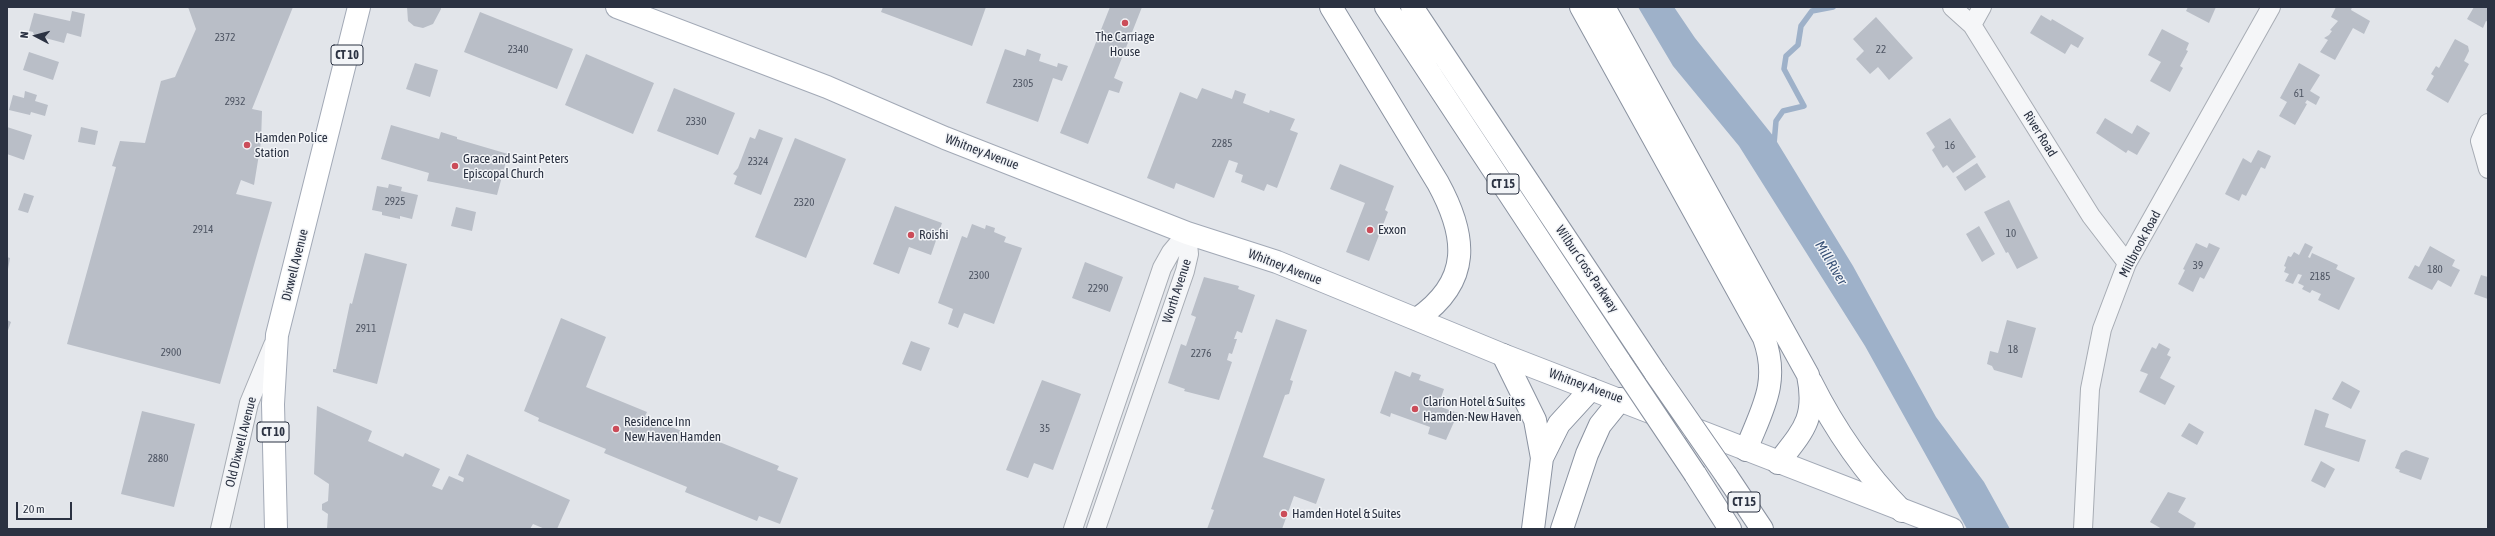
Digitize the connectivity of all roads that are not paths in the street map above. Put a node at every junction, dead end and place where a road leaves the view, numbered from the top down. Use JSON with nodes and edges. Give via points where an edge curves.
{"nodes":[{"id":1,"x":359,"y":7,"type":"edge"},
{"id":2,"x":617,"y":7,"type":"edge"},
{"id":3,"x":1331,"y":7,"type":"edge"},
{"id":4,"x":1386,"y":7,"type":"edge"},
{"id":5,"x":1412,"y":7,"type":"edge"},
{"id":6,"x":1428,"y":7,"type":"edge"},
{"id":7,"x":1581,"y":7,"type":"edge"},
{"id":8,"x":1604,"y":7,"type":"edge"},
{"id":9,"x":1952,"y":7,"type":"edge"},
{"id":10,"x":1982,"y":7,"type":"edge"},
{"id":11,"x":2271,"y":7,"type":"edge"},
{"id":12,"x":1972,"y":25,"type":"junction"},
{"id":13,"x":1444,"y":54,"type":"junction"},
{"id":14,"x":2488,"y":123,"type":"edge"},
{"id":15,"x":2488,"y":169,"type":"edge"},
{"id":16,"x":1187,"y":233,"type":"junction"},
{"id":17,"x":2127,"y":263,"type":"junction"},
{"id":18,"x":1417,"y":319,"type":"junction"},
{"id":19,"x":1140,"y":332,"type":"junction"},
{"id":20,"x":277,"y":336,"type":"junction"},
{"id":21,"x":1161,"y":340,"type":"junction"},
{"id":22,"x":1503,"y":355,"type":"junction"},
{"id":23,"x":1808,"y":375,"type":"junction"},
{"id":24,"x":1591,"y":389,"type":"junction"},
{"id":25,"x":1622,"y":399,"type":"junction"},
{"id":26,"x":1746,"y":450,"type":"junction"},
{"id":27,"x":1542,"y":458,"type":"junction"},
{"id":28,"x":1778,"y":463,"type":"junction"},
{"id":29,"x":1084,"y":495,"type":"junction"},
{"id":30,"x":1104,"y":502,"type":"junction"},
{"id":31,"x":1902,"y":511,"type":"junction"},
{"id":32,"x":220,"y":529,"type":"edge"},
{"id":33,"x":276,"y":529,"type":"edge"},
{"id":34,"x":1074,"y":529,"type":"edge"},
{"id":35,"x":1096,"y":529,"type":"edge"},
{"id":36,"x":1533,"y":529,"type":"edge"},
{"id":37,"x":1562,"y":529,"type":"edge"},
{"id":38,"x":1730,"y":529,"type":"edge"},
{"id":39,"x":1762,"y":529,"type":"edge"},
{"id":40,"x":1952,"y":529,"type":"edge"},
{"id":41,"x":2083,"y":529,"type":"edge"}],
"edges":[{"from":1,"to":20,"type":"main road","name":"Dixwell Avenue","number":"CT 10"},
{"from":2,"to":16,"type":"main road","name":"Whitney Avenue","via":[[828,87],[945,138]]},
{"from":3,"to":18,"type":"main road","via":[[1438,183],[1457,225],[1459,254],[1450,285],[1436,306]]},
{"from":4,"to":38,"type":"main road","name":"Wilbur Cross Parkway","number":"CT 15","bridge":true},
{"from":5,"to":13,"type":"main road","name":"Wilbur Cross Parkway","number":"CT 15"},
{"from":6,"to":13,"type":"main road"},
{"from":7,"to":26,"type":"main road","via":[[1764,338],[1772,370],[1770,384]]},
{"from":8,"to":23,"type":"main road"},
{"from":9,"to":12,"type":"street","name":"River Road"},
{"from":10,"to":12,"type":"street"},
{"from":11,"to":17,"type":"street","name":"Millbrook Road"},
{"from":12,"to":17,"type":"street","name":"River Road","via":[[2091,216]]},
{"from":13,"to":39,"type":"main road","name":"Wilbur Cross Parkway","number":"CT 15","bridge":true},
{"from":14,"to":15,"type":"street","via":[[2480,141]]},
{"from":16,"to":18,"type":"main road","name":"Whitney Avenue","via":[[1277,262]]},
{"from":16,"to":19,"type":"street","name":"Worth Avenue","via":[[1162,268]]},
{"from":16,"to":21,"type":"street","name":"Worth Avenue","via":[[1189,254]]},
{"from":17,"to":41,"type":"street","name":"Millbrook Road","via":[[2102,329],[2090,389]]},
{"from":18,"to":22,"type":"main road","name":"Whitney Avenue"},
{"from":19,"to":21,"type":"street","name":"Worth Avenue"},
{"from":19,"to":29,"type":"street","name":"Worth Avenue"},
{"from":20,"to":32,"type":"street","name":"Old Dixwell Avenue","via":[[249,403]]},
{"from":20,"to":33,"type":"main road","name":"Dixwell Avenue","number":"CT 10","via":[[273,404]]},
{"from":21,"to":30,"type":"street","name":"Worth Avenue"},
{"from":22,"to":24,"type":"main road","name":"Whitney Avenue"},
{"from":22,"to":27,"type":"main road","via":[[1535,420]]},
{"from":23,"to":28,"type":"main road","via":[[1811,390],[1809,418],[1805,428]]},
{"from":23,"to":31,"type":"main road","via":[[1834,424],[1880,488]]},
{"from":24,"to":25,"type":"main road","name":"Whitney Avenue"},
{"from":24,"to":27,"type":"main road","via":[[1559,424]]},
{"from":25,"to":26,"type":"main road","name":"Whitney Avenue"},
{"from":25,"to":37,"type":"main road","via":[[1600,425],[1587,454]]},
{"from":26,"to":28,"type":"main road","name":"Whitney Avenue"},
{"from":27,"to":36,"type":"main road"},
{"from":28,"to":31,"type":"main road","name":"Whitney Avenue"},
{"from":29,"to":30,"type":"street"},
{"from":29,"to":34,"type":"street","name":"Worth Avenue"},
{"from":30,"to":35,"type":"street","name":"Worth Avenue"},
{"from":31,"to":40,"type":"main road","name":"Whitney Avenue"}]}
